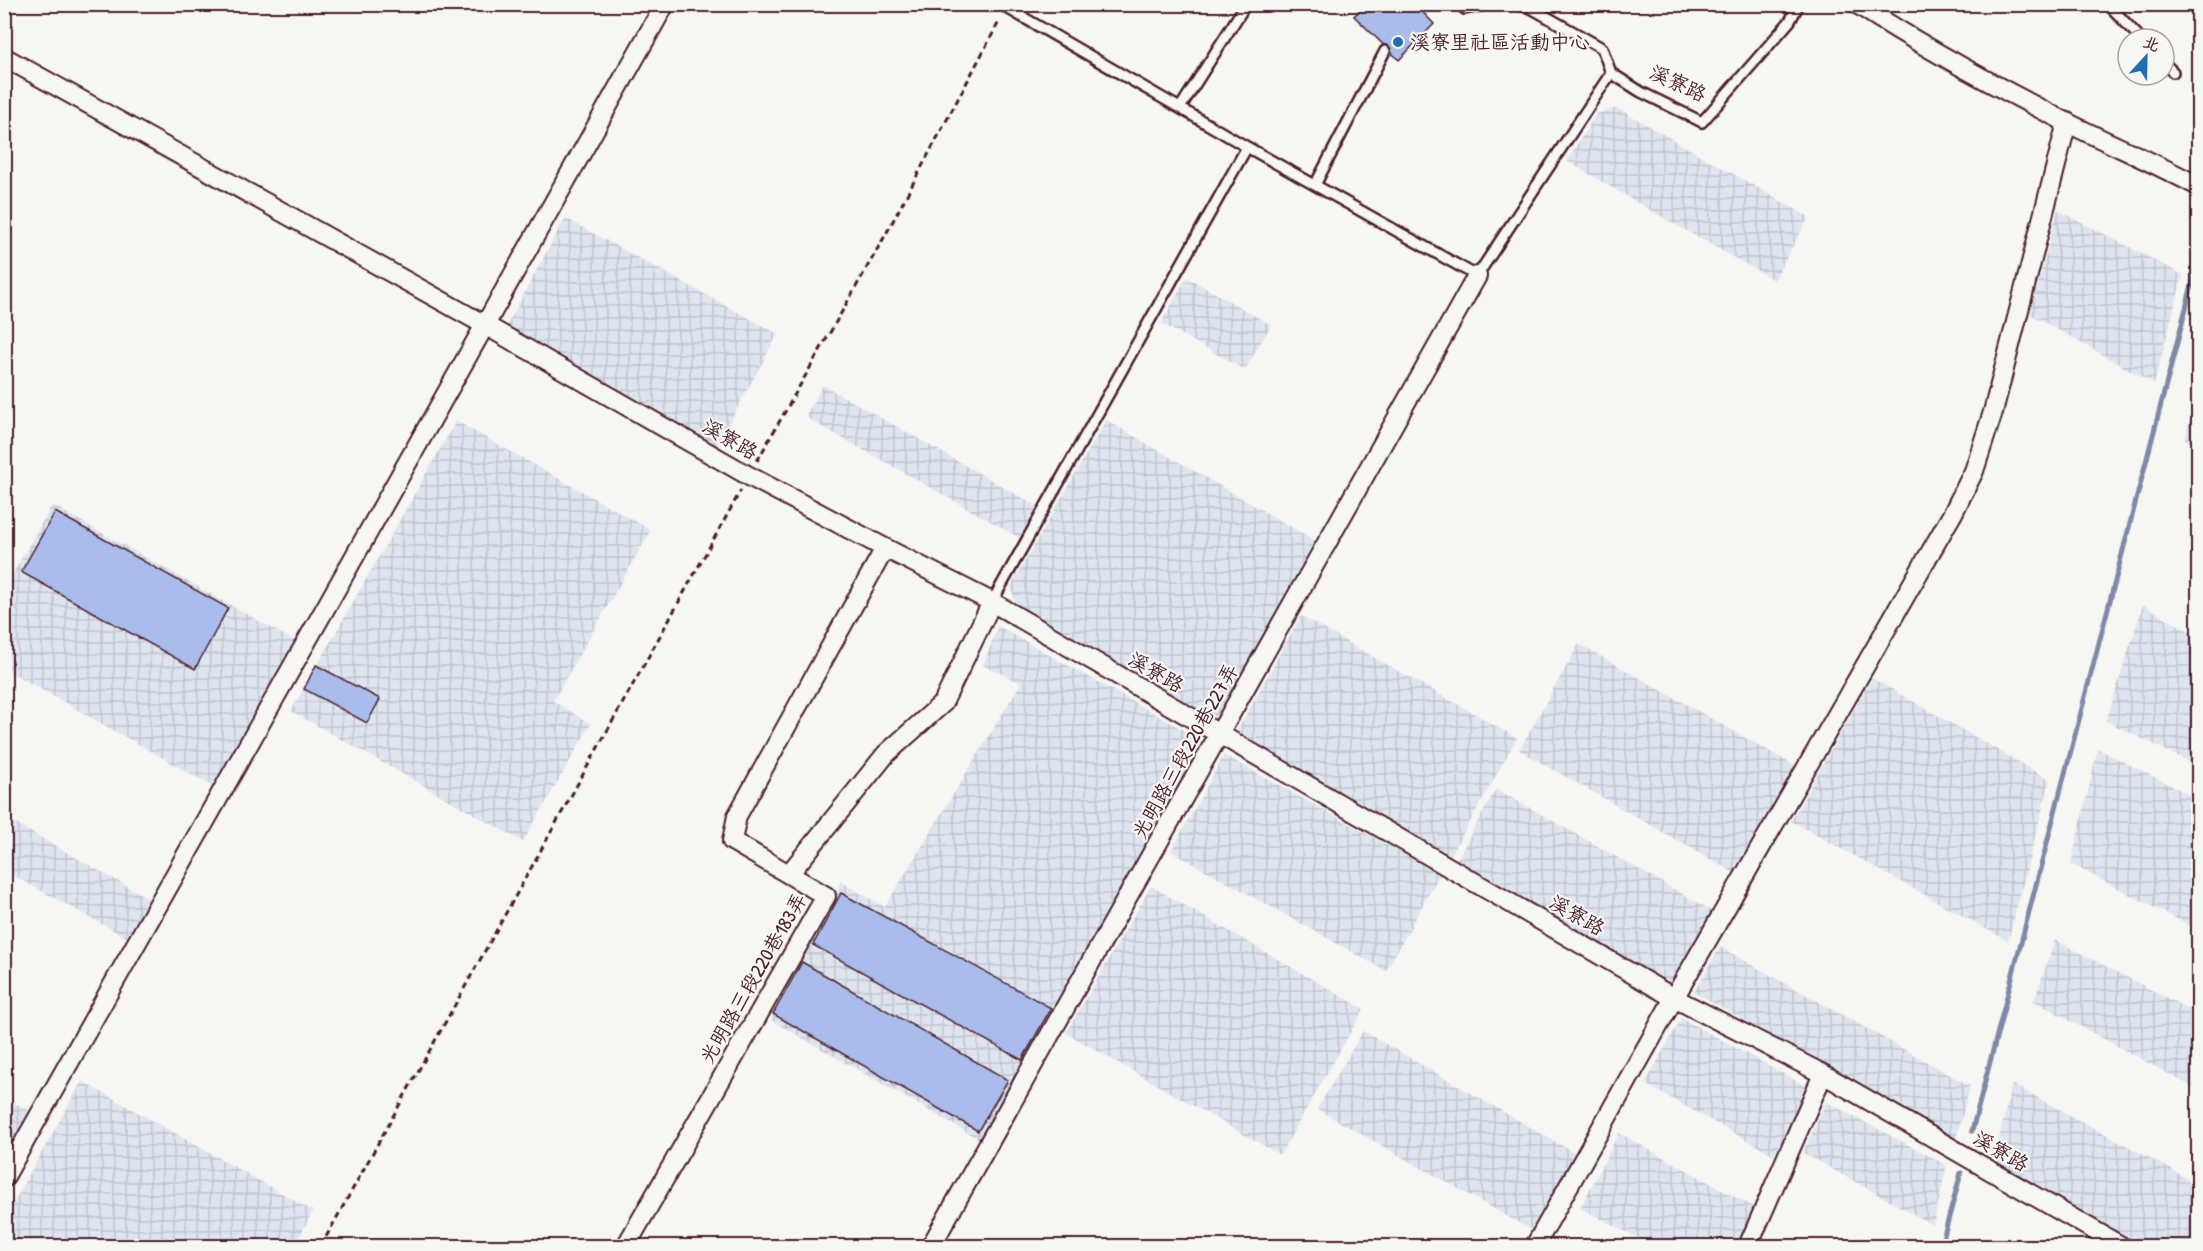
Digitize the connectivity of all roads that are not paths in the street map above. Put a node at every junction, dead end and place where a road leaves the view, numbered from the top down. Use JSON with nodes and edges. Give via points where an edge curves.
{"nodes":[{"id":1,"x":665,"y":4,"type":"edge"},
{"id":2,"x":1246,"y":4,"type":"edge"},
{"id":3,"x":1459,"y":4,"type":"edge"},
{"id":4,"x":1490,"y":4,"type":"edge"},
{"id":5,"x":1515,"y":4,"type":"edge"},
{"id":6,"x":1799,"y":4,"type":"edge"},
{"id":7,"x":1857,"y":4,"type":"edge"},
{"id":8,"x":2108,"y":4,"type":"edge"},
{"id":9,"x":1007,"y":8,"type":"road end"},
{"id":10,"x":2130,"y":27,"type":"edge"},
{"id":11,"x":1385,"y":51,"type":"dead end"},
{"id":12,"x":4,"y":57,"type":"edge"},
{"id":13,"x":1611,"y":73,"type":"junction"},
{"id":14,"x":1180,"y":108,"type":"junction"},
{"id":15,"x":2067,"y":122,"type":"junction"},
{"id":16,"x":1246,"y":147,"type":"junction"},
{"id":17,"x":1315,"y":185,"type":"junction"},
{"id":18,"x":2199,"y":186,"type":"edge"},
{"id":19,"x":1477,"y":276,"type":"junction"},
{"id":20,"x":485,"y":325,"type":"junction"},
{"id":21,"x":885,"y":548,"type":"junction"},
{"id":22,"x":992,"y":602,"type":"junction"},
{"id":23,"x":1220,"y":735,"type":"junction"},
{"id":24,"x":789,"y":874,"type":"junction"},
{"id":25,"x":1674,"y":998,"type":"junction"},
{"id":26,"x":1823,"y":1074,"type":"junction"},
{"id":27,"x":4,"y":1178,"type":"edge"},
{"id":28,"x":626,"y":1246,"type":"edge"},
{"id":29,"x":931,"y":1246,"type":"edge"},
{"id":30,"x":1535,"y":1246,"type":"edge"},
{"id":31,"x":1748,"y":1246,"type":"edge"},
{"id":32,"x":2121,"y":1246,"type":"edge"}],
"edges":[{"from":1,"to":20,"type":"street"},
{"from":2,"to":14,"type":"lane"},
{"from":3,"to":4,"type":"lane","via":[[1465,9]]},
{"from":5,"to":13,"type":"lane","via":[[1531,8],[1602,48]]},
{"from":6,"to":13,"type":"lane","name":"溪寮路","via":[[1790,21],[1702,122]]},
{"from":7,"to":15,"type":"street","via":[[1917,42]]},
{"from":8,"to":10,"type":"lane"},
{"from":9,"to":14,"type":"lane"},
{"from":11,"to":17,"type":"lane"},
{"from":12,"to":20,"type":"street","name":"溪寮路"},
{"from":13,"to":19,"type":"lane"},
{"from":14,"to":16,"type":"lane"},
{"from":15,"to":18,"type":"street"},
{"from":15,"to":25,"type":"street","via":[[1993,412],[1974,471]]},
{"from":16,"to":17,"type":"lane"},
{"from":16,"to":22,"type":"lane"},
{"from":17,"to":19,"type":"lane"},
{"from":19,"to":23,"type":"street","name":"光明路三段220巷227弄"},
{"from":20,"to":21,"type":"street","name":"溪寮路","via":[[749,476]]},
{"from":20,"to":27,"type":"street"},
{"from":21,"to":22,"type":"street","name":"溪寮路"},
{"from":21,"to":24,"type":"street","name":"光明路三段220巷183弄","via":[[737,816],[732,841]]},
{"from":22,"to":23,"type":"street","name":"溪寮路"},
{"from":22,"to":24,"type":"street","via":[[943,704],[886,754]]},
{"from":23,"to":25,"type":"street","name":"溪寮路"},
{"from":23,"to":29,"type":"street","name":"光明路三段220巷227弄"},
{"from":24,"to":28,"type":"street","name":"光明路三段220巷183弄","via":[[826,896]]},
{"from":25,"to":26,"type":"street","name":"溪寮路"},
{"from":25,"to":30,"type":"street"},
{"from":26,"to":31,"type":"street"},
{"from":26,"to":32,"type":"street","name":"溪寮路"}]}
